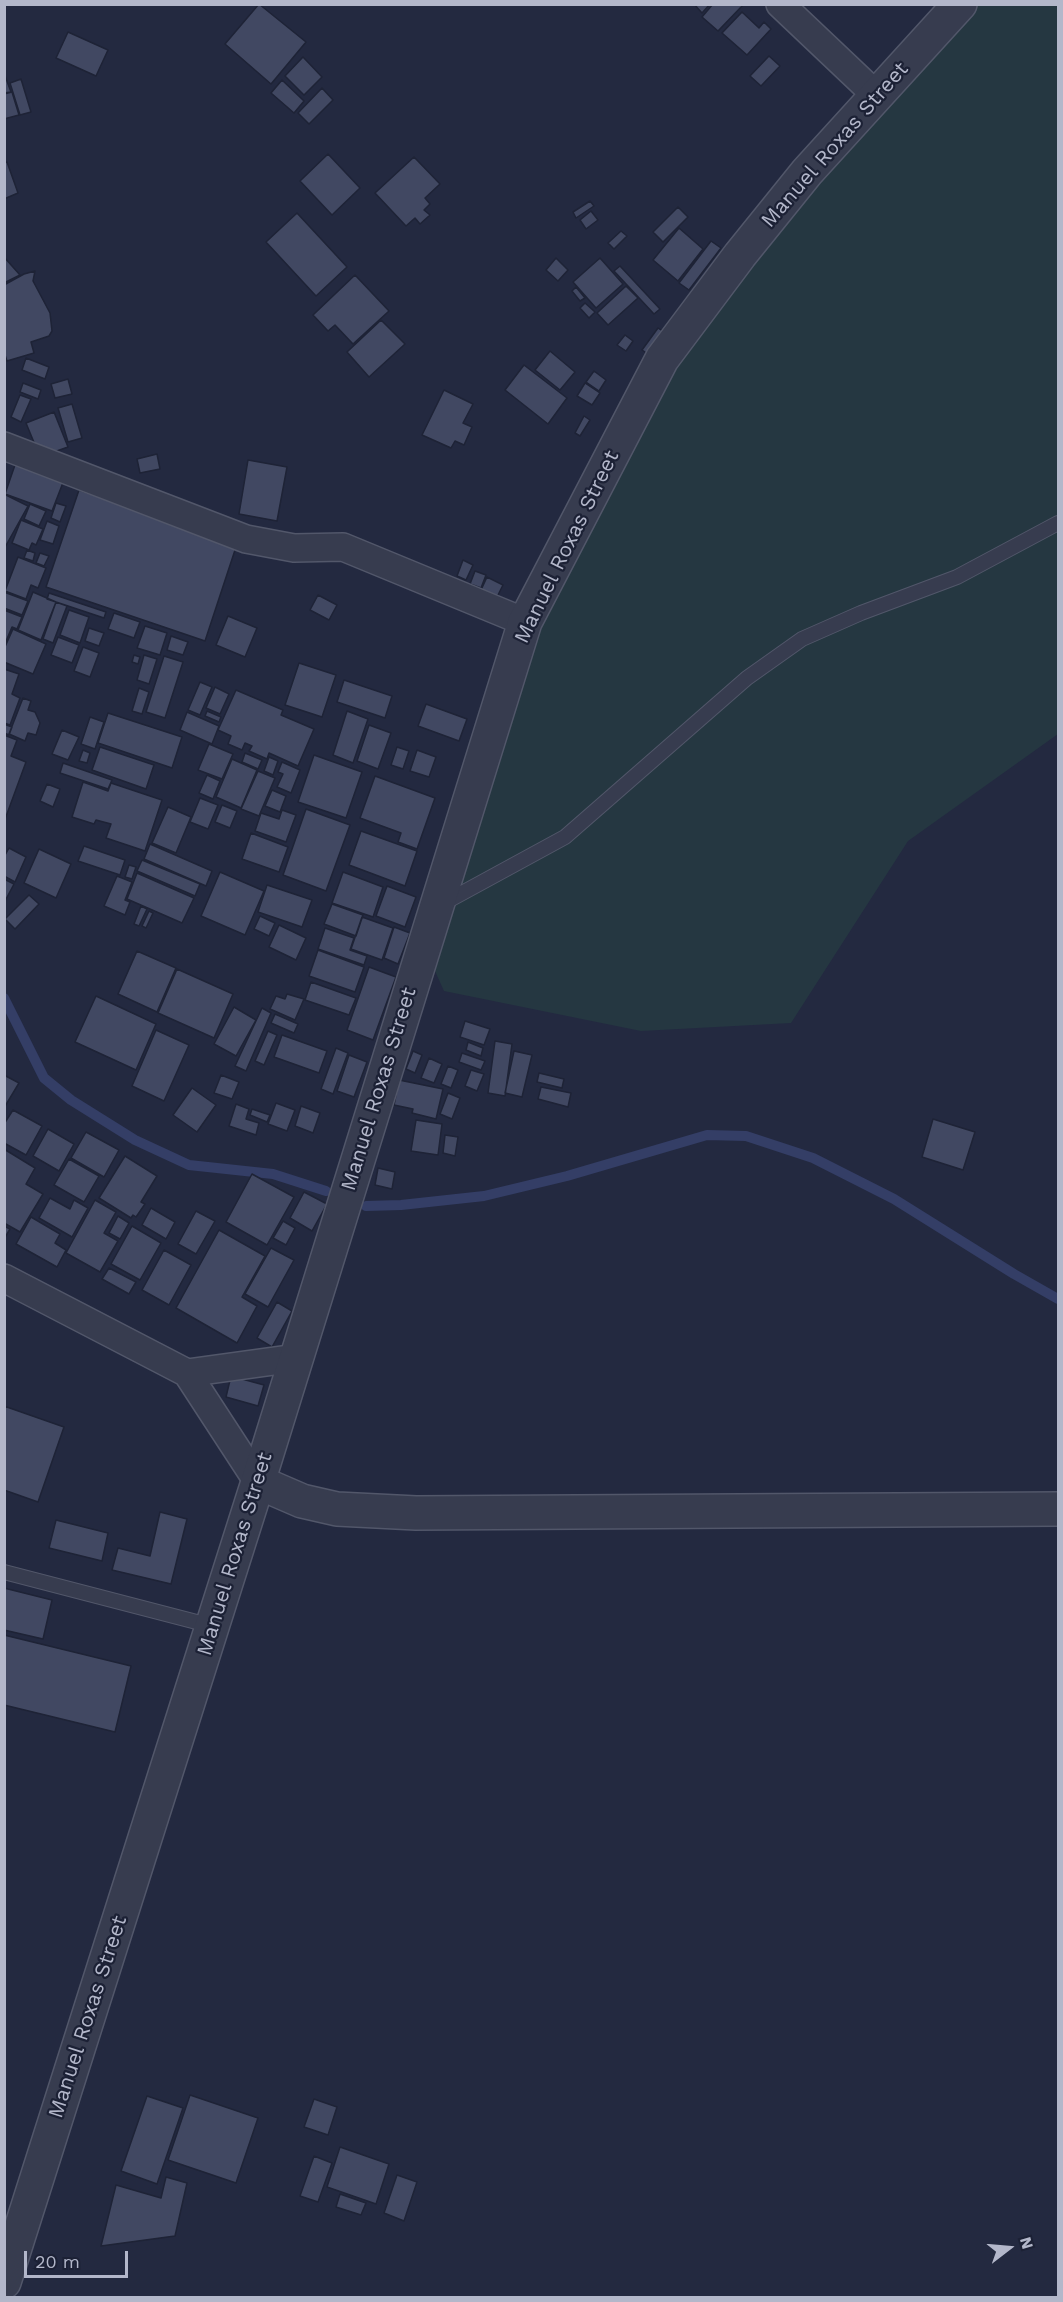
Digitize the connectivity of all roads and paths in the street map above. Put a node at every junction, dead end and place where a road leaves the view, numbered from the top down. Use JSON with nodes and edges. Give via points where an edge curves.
{"nodes":[{"id":1,"x":780,"y":4,"type":"edge"},
{"id":2,"x":960,"y":4,"type":"edge"},
{"id":3,"x":876,"y":95,"type":"junction"},
{"id":4,"x":4,"y":446,"type":"edge"},
{"id":5,"x":1059,"y":523,"type":"edge"},
{"id":6,"x":525,"y":622,"type":"junction"},
{"id":7,"x":435,"y":908,"type":"junction"},
{"id":8,"x":4,"y":1278,"type":"edge"},
{"id":9,"x":296,"y":1358,"type":"junction"},
{"id":10,"x":187,"y":1373,"type":"junction"},
{"id":11,"x":258,"y":1482,"type":"junction"},
{"id":12,"x":1059,"y":1488,"type":"edge"},
{"id":13,"x":1059,"y":1509,"type":"edge"},
{"id":14,"x":4,"y":1572,"type":"edge"},
{"id":15,"x":212,"y":1626,"type":"junction"},
{"id":16,"x":4,"y":2282,"type":"edge"}],
"edges":[{"from":1,"to":3,"type":"street"},
{"from":2,"to":3,"type":"street","name":"Manuel Roxas Street"},
{"from":3,"to":6,"type":"street","name":"Manuel Roxas Street","via":[[807,172],[662,359]]},
{"from":4,"to":6,"type":"street","via":[[246,539],[294,548],[343,547]]},
{"from":5,"to":7,"type":"lane","via":[[957,578],[802,639],[747,678],[565,837]]},
{"from":6,"to":7,"type":"street","name":"Manuel Roxas Street"},
{"from":7,"to":9,"type":"street","name":"Manuel Roxas Street"},
{"from":8,"to":10,"type":"street"},
{"from":9,"to":10,"type":"street"},
{"from":9,"to":11,"type":"street","name":"Manuel Roxas Street"},
{"from":10,"to":11,"type":"street"},
{"from":11,"to":12,"type":"street","via":[[416,1492]]},
{"from":11,"to":13,"type":"street","via":[[302,1501],[337,1509],[396,1512]]},
{"from":11,"to":15,"type":"street","name":"Manuel Roxas Street"},
{"from":14,"to":15,"type":"lane"},
{"from":15,"to":16,"type":"street","name":"Manuel Roxas Street"}]}
